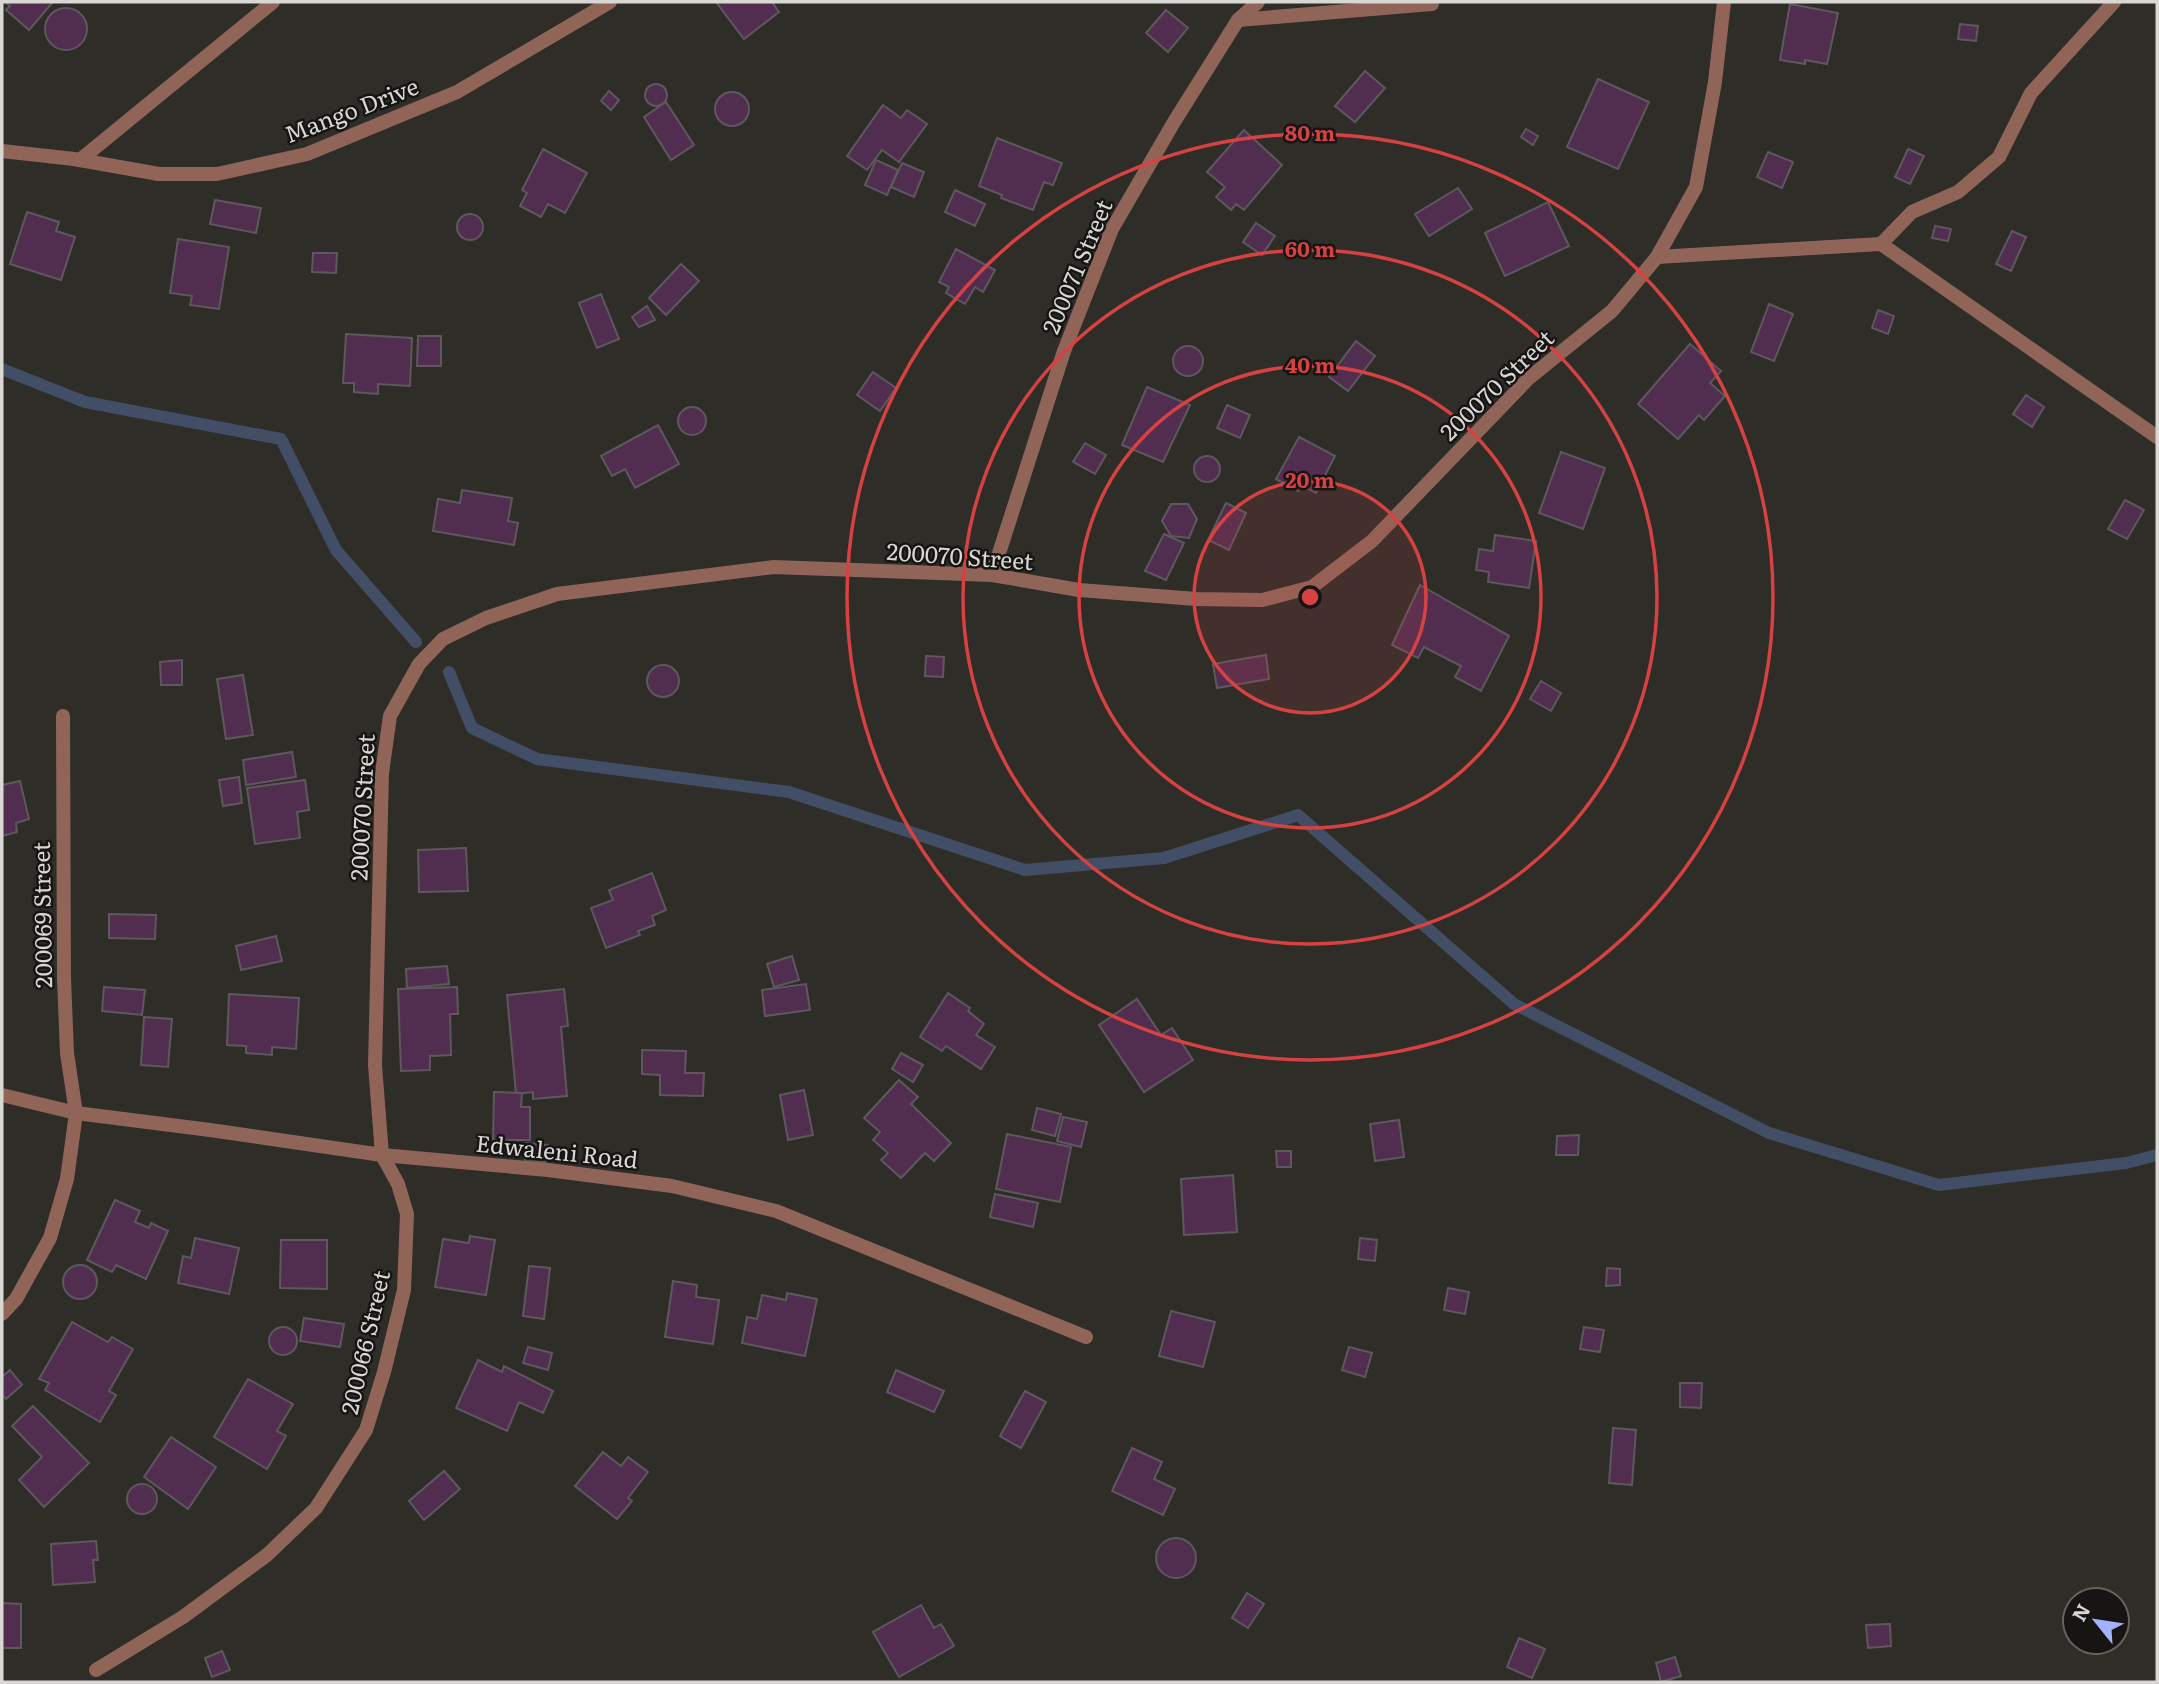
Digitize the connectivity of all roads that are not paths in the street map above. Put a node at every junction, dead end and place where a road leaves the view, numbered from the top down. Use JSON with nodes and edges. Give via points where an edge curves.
{"nodes":[{"id":1,"x":273,"y":2,"type":"edge"},
{"id":2,"x":610,"y":2,"type":"edge"},
{"id":3,"x":1258,"y":2,"type":"edge"},
{"id":4,"x":1724,"y":2,"type":"edge"},
{"id":5,"x":2114,"y":2,"type":"edge"},
{"id":6,"x":1433,"y":4,"type":"dead end"},
{"id":7,"x":1238,"y":20,"type":"junction"},
{"id":8,"x":2,"y":151,"type":"edge"},
{"id":9,"x":80,"y":160,"type":"junction"},
{"id":10,"x":1881,"y":244,"type":"junction"},
{"id":11,"x":1657,"y":257,"type":"junction"},
{"id":12,"x":2157,"y":437,"type":"edge"},
{"id":13,"x":992,"y":575,"type":"junction"},
{"id":14,"x":63,"y":716,"type":"dead end"},
{"id":15,"x":2,"y":1095,"type":"edge"},
{"id":16,"x":76,"y":1113,"type":"junction"},
{"id":17,"x":382,"y":1155,"type":"junction"},
{"id":18,"x":2,"y":1314,"type":"edge"},
{"id":19,"x":1086,"y":1337,"type":"dead end"},
{"id":20,"x":96,"y":1670,"type":"dead end"}],
"edges":[{"from":1,"to":9,"type":"street"},
{"from":2,"to":9,"type":"street","name":"Mango Drive","via":[[457,92],[307,154],[217,174],[159,174]]},
{"from":3,"to":7,"type":"street","name":"200071 Street"},
{"from":4,"to":11,"type":"street","name":"200070 Street","via":[[1696,187]]},
{"from":5,"to":10,"type":"street","via":[[2031,93],[1999,157],[1958,192],[1912,212]]},
{"from":6,"to":7,"type":"street"},
{"from":7,"to":13,"type":"street","name":"200071 Street","via":[[1112,229],[1064,351]]},
{"from":8,"to":9,"type":"street","name":"Mango Drive"},
{"from":10,"to":11,"type":"street"},
{"from":10,"to":12,"type":"street"},
{"from":11,"to":13,"type":"street","name":"200070 Street","via":[[1612,311],[1529,377],[1372,541],[1312,587],[1262,600],[1196,598],[1079,590]]},
{"from":13,"to":17,"type":"street","name":"200070 Street","via":[[774,567],[557,594],[486,618],[443,639],[419,664],[390,716],[382,773],[375,1066]]},
{"from":14,"to":16,"type":"street","name":"200069 Street","via":[[64,978],[67,1053]]},
{"from":15,"to":16,"type":"street","name":"Edwaleni Road"},
{"from":16,"to":17,"type":"street","name":"Edwaleni Road"},
{"from":16,"to":18,"type":"street","name":"200069 Street","via":[[67,1179],[50,1238],[16,1299]]},
{"from":17,"to":19,"type":"street","name":"Edwaleni Road","via":[[672,1186],[776,1211]]},
{"from":17,"to":20,"type":"street","name":"200066 Street","via":[[407,1214],[404,1290],[366,1430],[316,1508],[267,1555],[183,1617]]}]}
